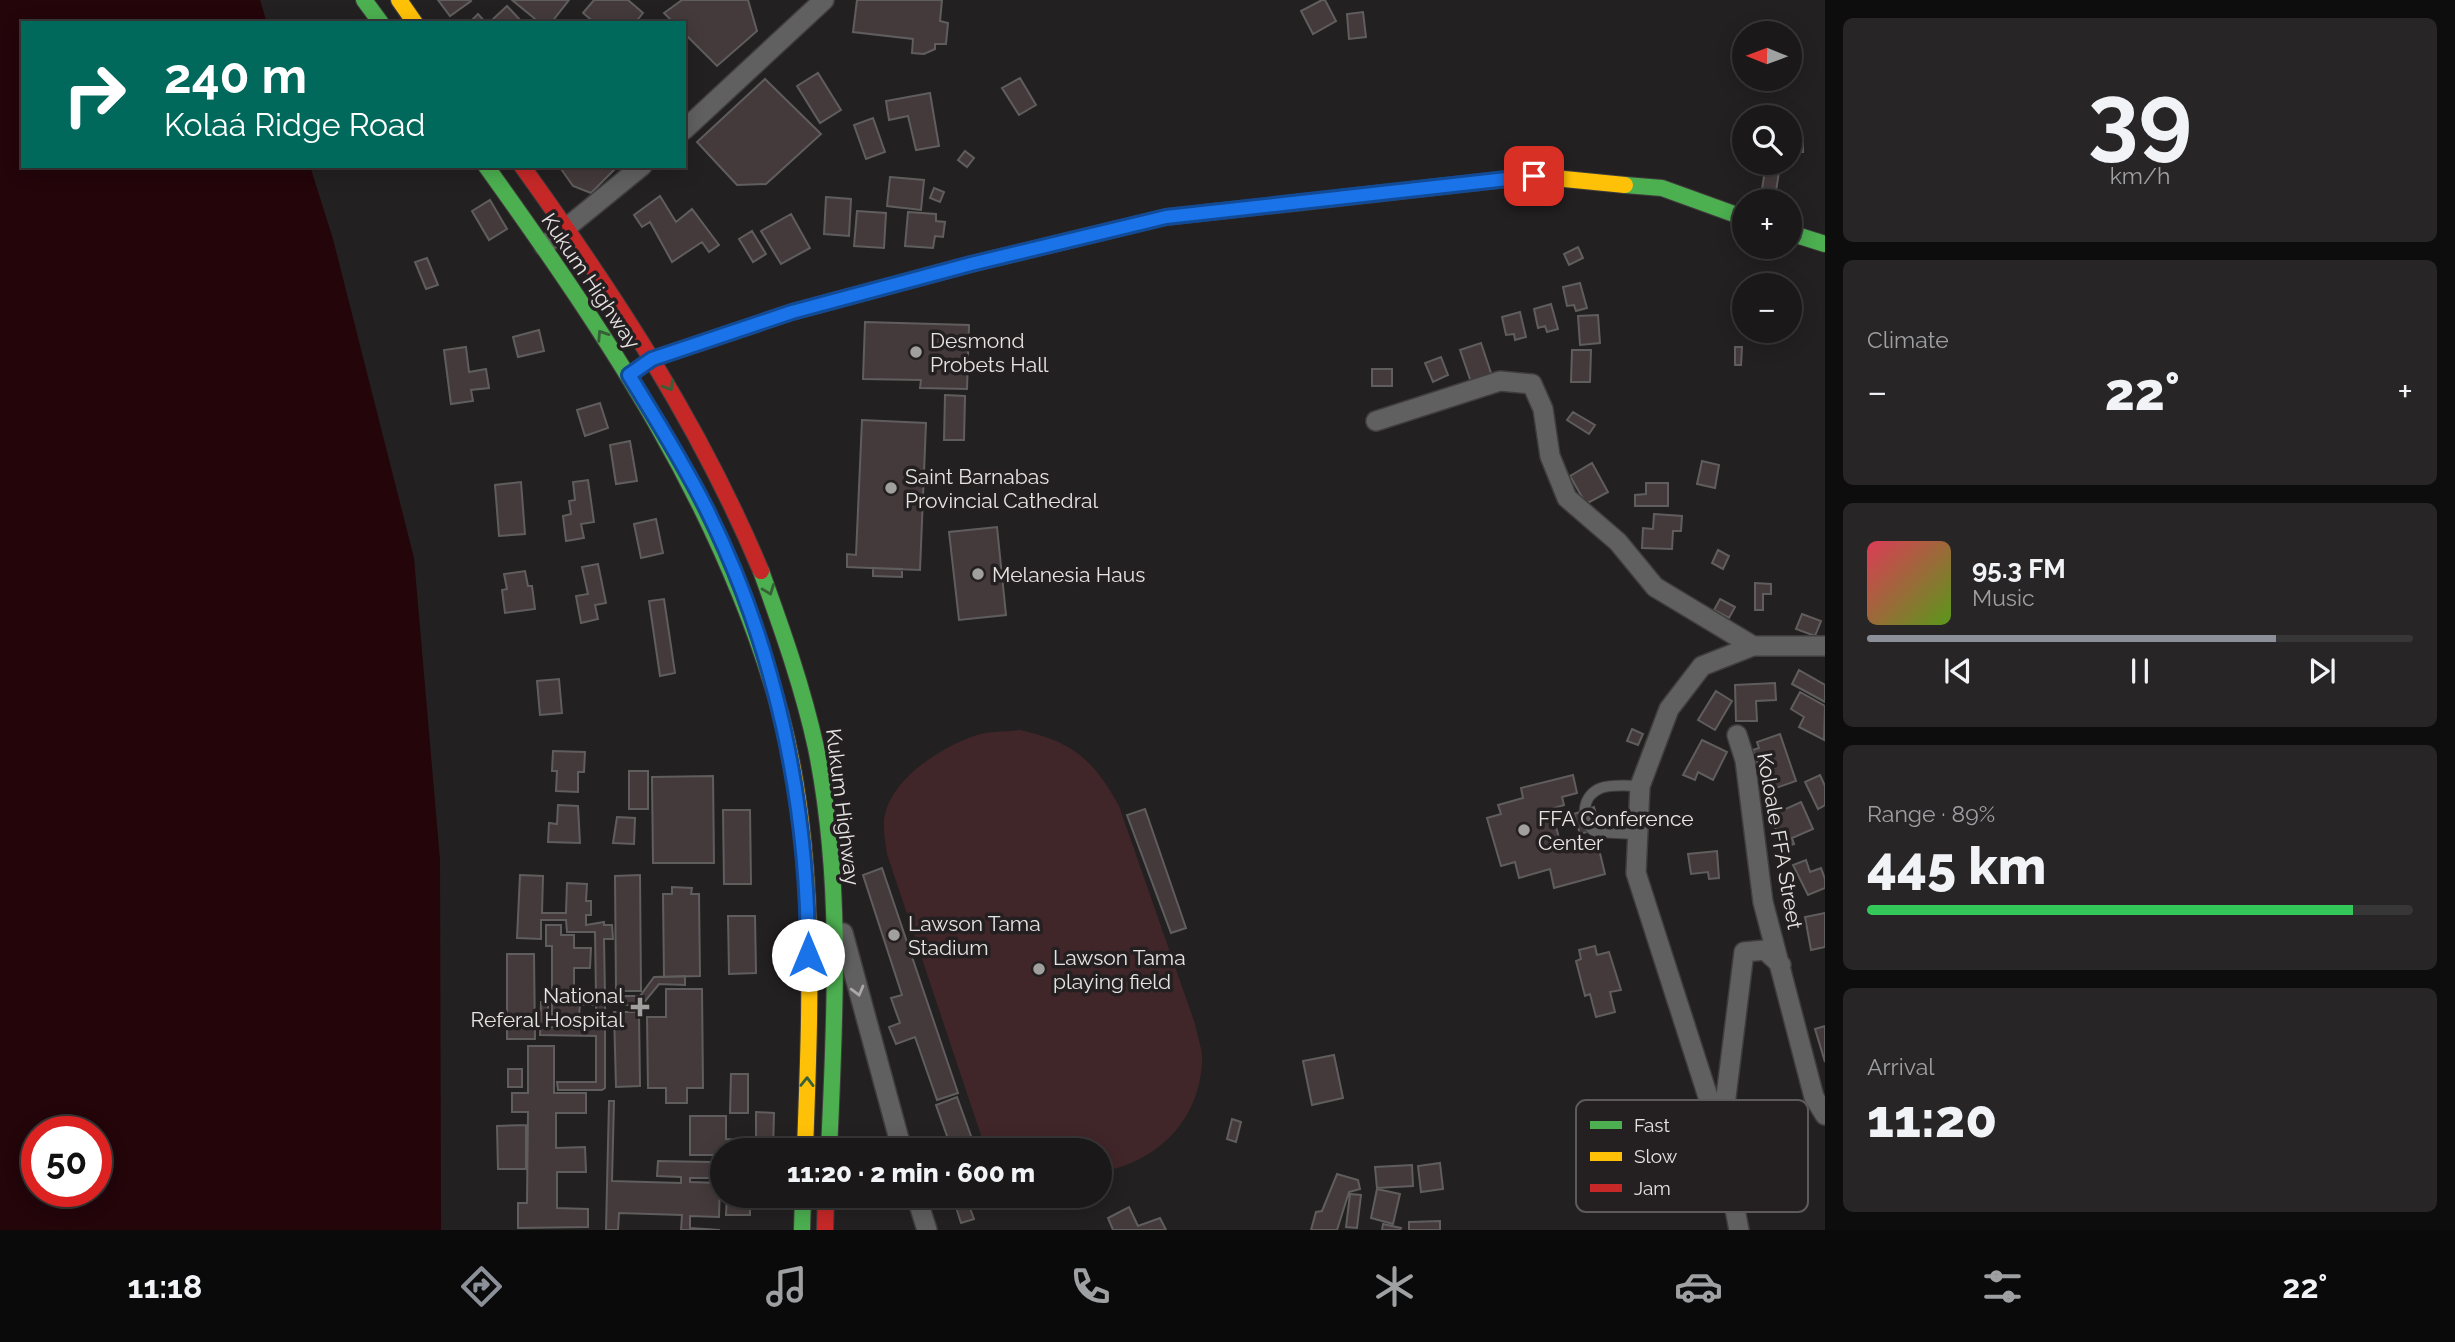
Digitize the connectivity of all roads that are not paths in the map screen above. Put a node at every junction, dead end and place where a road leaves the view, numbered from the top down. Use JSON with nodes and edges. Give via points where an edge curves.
{"nodes":[{"id":1,"x":364,"y":0,"type":"edge"},
{"id":2,"x":399,"y":0,"type":"edge"},
{"id":3,"x":824,"y":0,"type":"edge"},
{"id":4,"x":380,"y":21,"type":"edge"},
{"id":5,"x":414,"y":21,"type":"edge"},
{"id":6,"x":686,"y":128,"type":"edge"},
{"id":7,"x":487,"y":168,"type":"edge"},
{"id":8,"x":523,"y":168,"type":"edge"},
{"id":9,"x":640,"y":168,"type":"edge"},
{"id":10,"x":1732,"y":213,"type":"edge"},
{"id":11,"x":568,"y":229,"type":"junction"},
{"id":12,"x":1802,"y":237,"type":"edge"},
{"id":13,"x":1825,"y":244,"type":"edge"},
{"id":14,"x":544,"y":246,"type":"junction"},
{"id":15,"x":652,"y":359,"type":"junction"},
{"id":16,"x":629,"y":375,"type":"junction"},
{"id":17,"x":1376,"y":421,"type":"dead end"},
{"id":18,"x":1753,"y":646,"type":"junction"},
{"id":19,"x":1825,"y":646,"type":"edge"},
{"id":20,"x":1737,"y":734,"type":"dead end"},
{"id":21,"x":1642,"y":778,"type":"junction"},
{"id":22,"x":1636,"y":834,"type":"junction"},
{"id":23,"x":834,"y":901,"type":"junction"},
{"id":24,"x":1781,"y":965,"type":"junction"},
{"id":25,"x":1709,"y":1100,"type":"edge"},
{"id":26,"x":1726,"y":1100,"type":"edge"},
{"id":27,"x":1825,"y":1115,"type":"edge"},
{"id":28,"x":805,"y":1138,"type":"edge"},
{"id":29,"x":829,"y":1138,"type":"edge"},
{"id":30,"x":899,"y":1138,"type":"edge"},
{"id":31,"x":803,"y":1208,"type":"edge"},
{"id":32,"x":826,"y":1208,"type":"edge"},
{"id":33,"x":920,"y":1208,"type":"edge"},
{"id":34,"x":1736,"y":1212,"type":"edge"},
{"id":35,"x":802,"y":1230,"type":"edge"},
{"id":36,"x":825,"y":1230,"type":"edge"},
{"id":37,"x":928,"y":1230,"type":"edge"},
{"id":38,"x":1739,"y":1230,"type":"edge"}],
"edges":[{"from":1,"to":4,"type":"main road"},
{"from":2,"to":5,"type":"main road"},
{"from":3,"to":6,"type":"street"},
{"from":7,"to":14,"type":"main road","name":"Kukum Highway"},
{"from":8,"to":11,"type":"main road","name":"Kukum Highway"},
{"from":9,"to":11,"type":"street"},
{"from":10,"to":15,"type":"main road","via":[[1662,188],[1534,176],[1166,217],[792,312]]},
{"from":11,"to":14,"type":"street"},
{"from":11,"to":15,"type":"main road","name":"Kukum Highway"},
{"from":12,"to":13,"type":"main road"},
{"from":16,"to":14,"type":"main road","name":"Kukum Highway","one_way":true},
{"from":15,"to":16,"type":"main road"},
{"from":15,"to":23,"type":"main road","name":"Kukum Highway","one_way":true,"via":[[738,517],[781,621],[821,770]]},
{"from":28,"to":16,"type":"main road","name":"Kukum Highway","one_way":true,"via":[[809,908],[785,727],[732,567],[690,477]]},
{"from":17,"to":18,"type":"street","via":[[1500,381],[1532,384],[1543,409],[1550,456],[1567,498],[1618,542],[1655,587]]},
{"from":18,"to":19,"type":"street"},
{"from":18,"to":21,"type":"street","via":[[1702,666],[1669,709]]},
{"from":20,"to":24,"type":"street","name":"Koloale FFA Street","via":[[1745,760],[1763,902]]},
{"from":21,"to":22,"type":"street"},
{"from":21,"to":22,"type":"lane","via":[[1600,788],[1585,807],[1587,824],[1595,832]]},
{"from":22,"to":25,"type":"street","via":[[1636,873]]},
{"from":23,"to":29,"type":"main road","name":"Kukum Highway"},
{"from":23,"to":30,"type":"street","one_way":true},
{"from":24,"to":26,"type":"street","via":[[1765,950],[1744,952]]},
{"from":24,"to":27,"type":"street","name":"Koloale FFA Street","via":[[1814,1097]]},
{"from":31,"to":35,"type":"main road"},
{"from":32,"to":36,"type":"main road"},
{"from":33,"to":37,"type":"street"},
{"from":34,"to":38,"type":"street"}]}
